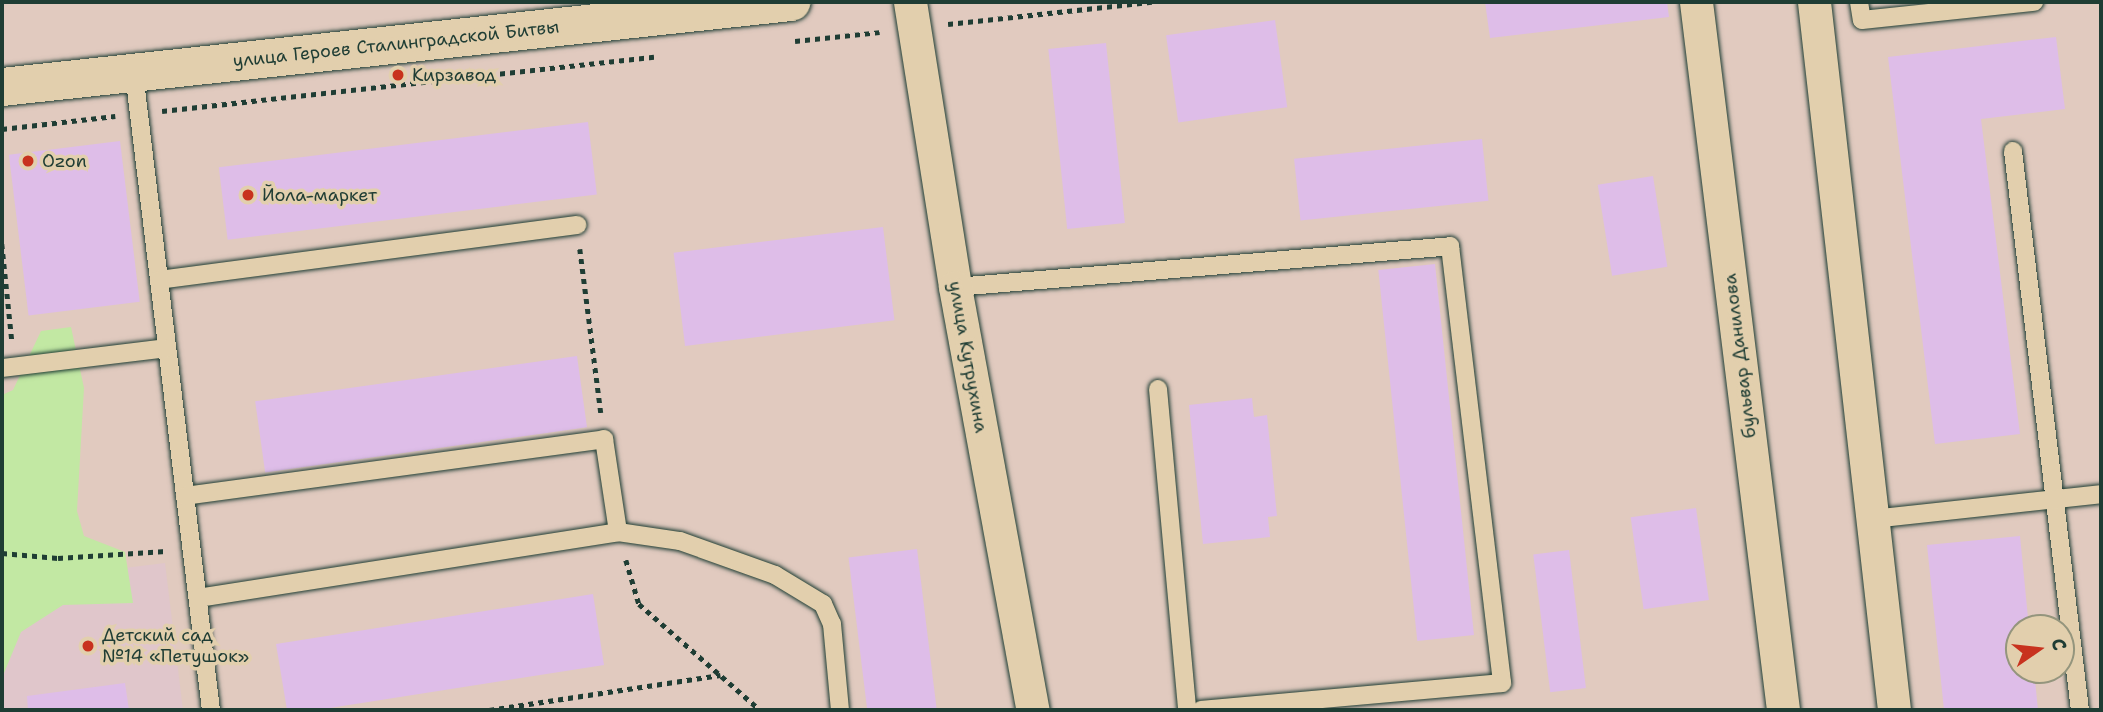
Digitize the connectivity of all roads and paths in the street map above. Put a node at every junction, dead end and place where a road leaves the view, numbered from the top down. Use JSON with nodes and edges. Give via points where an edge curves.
{"nodes":[{"id":1,"x":1152,"y":2,"type":"edge"},
{"id":2,"x":1696,"y":2,"type":"edge"},
{"id":3,"x":1814,"y":2,"type":"edge"},
{"id":4,"x":1859,"y":2,"type":"edge"},
{"id":5,"x":2034,"y":2,"type":"edge"},
{"id":6,"x":769,"y":3,"type":"edge"},
{"id":7,"x":912,"y":15,"type":"edge"},
{"id":8,"x":789,"y":42,"type":"dead end"},
{"id":9,"x":665,"y":55,"type":"dead end"},
{"id":10,"x":134,"y":73,"type":"junction"},
{"id":11,"x":2,"y":87,"type":"edge"},
{"id":12,"x":139,"y":113,"type":"junction"},
{"id":13,"x":2,"y":129,"type":"edge"},
{"id":14,"x":2013,"y":151,"type":"dead end"},
{"id":15,"x":577,"y":225,"type":"joint"},
{"id":16,"x":2,"y":244,"type":"edge"},
{"id":17,"x":159,"y":280,"type":"junction"},
{"id":18,"x":955,"y":286,"type":"junction"},
{"id":19,"x":167,"y":348,"type":"junction"},
{"id":20,"x":8,"y":367,"type":"edge"},
{"id":21,"x":1158,"y":389,"type":"dead end"},
{"id":22,"x":604,"y":439,"type":"junction"},
{"id":23,"x":2101,"y":494,"type":"edge"},
{"id":24,"x":185,"y":496,"type":"junction"},
{"id":25,"x":2054,"y":498,"type":"junction"},
{"id":26,"x":1872,"y":519,"type":"junction"},
{"id":27,"x":618,"y":532,"type":"junction"},
{"id":28,"x":192,"y":550,"type":"junction"},
{"id":29,"x":2,"y":553,"type":"edge"},
{"id":30,"x":198,"y":598,"type":"junction"},
{"id":31,"x":720,"y":675,"type":"junction"},
{"id":32,"x":211,"y":710,"type":"edge"},
{"id":33,"x":489,"y":710,"type":"edge"},
{"id":34,"x":760,"y":710,"type":"edge"},
{"id":35,"x":840,"y":710,"type":"edge"},
{"id":36,"x":1033,"y":710,"type":"edge"},
{"id":37,"x":1187,"y":710,"type":"edge"},
{"id":38,"x":1201,"y":710,"type":"edge"},
{"id":39,"x":1783,"y":710,"type":"edge"},
{"id":40,"x":1894,"y":710,"type":"edge"},
{"id":41,"x":2080,"y":710,"type":"edge"}],
"edges":[{"from":1,"to":7,"type":"path"},
{"from":2,"to":39,"type":"street","name":"бульвар Данилова"},
{"from":3,"to":26,"type":"street"},
{"from":4,"to":5,"type":"lane","via":[[1862,20]]},
{"from":6,"to":10,"type":"street","name":"улица Героев Сталинградской Битвы"},
{"from":7,"to":8,"type":"path"},
{"from":7,"to":18,"type":"street","name":"улица Кутрухина"},
{"from":9,"to":12,"type":"path"},
{"from":10,"to":11,"type":"street","name":"улица Героев Сталинградской Битвы"},
{"from":10,"to":12,"type":"lane"},
{"from":12,"to":13,"type":"path"},
{"from":12,"to":17,"type":"lane"},
{"from":14,"to":25,"type":"lane"},
{"from":15,"to":17,"type":"lane"},
{"from":15,"to":22,"type":"path"},
{"from":16,"to":20,"type":"path"},
{"from":17,"to":19,"type":"lane"},
{"from":18,"to":36,"type":"street","name":"улица Кутрухина"},
{"from":18,"to":38,"type":"lane","via":[[1450,246],[1502,683]]},
{"from":19,"to":20,"type":"lane"},
{"from":19,"to":24,"type":"lane"},
{"from":21,"to":37,"type":"lane"},
{"from":22,"to":24,"type":"lane"},
{"from":22,"to":27,"type":"lane"},
{"from":23,"to":25,"type":"lane"},
{"from":24,"to":28,"type":"lane"},
{"from":25,"to":26,"type":"lane"},
{"from":25,"to":41,"type":"lane"},
{"from":26,"to":40,"type":"street"},
{"from":27,"to":30,"type":"lane"},
{"from":27,"to":31,"type":"path","via":[[639,604]]},
{"from":27,"to":35,"type":"lane","via":[[680,541],[775,575],[823,604],[832,624]]},
{"from":28,"to":29,"type":"path","via":[[58,558]]},
{"from":28,"to":30,"type":"lane"},
{"from":30,"to":32,"type":"lane"},
{"from":31,"to":33,"type":"path"},
{"from":31,"to":34,"type":"path"}]}
